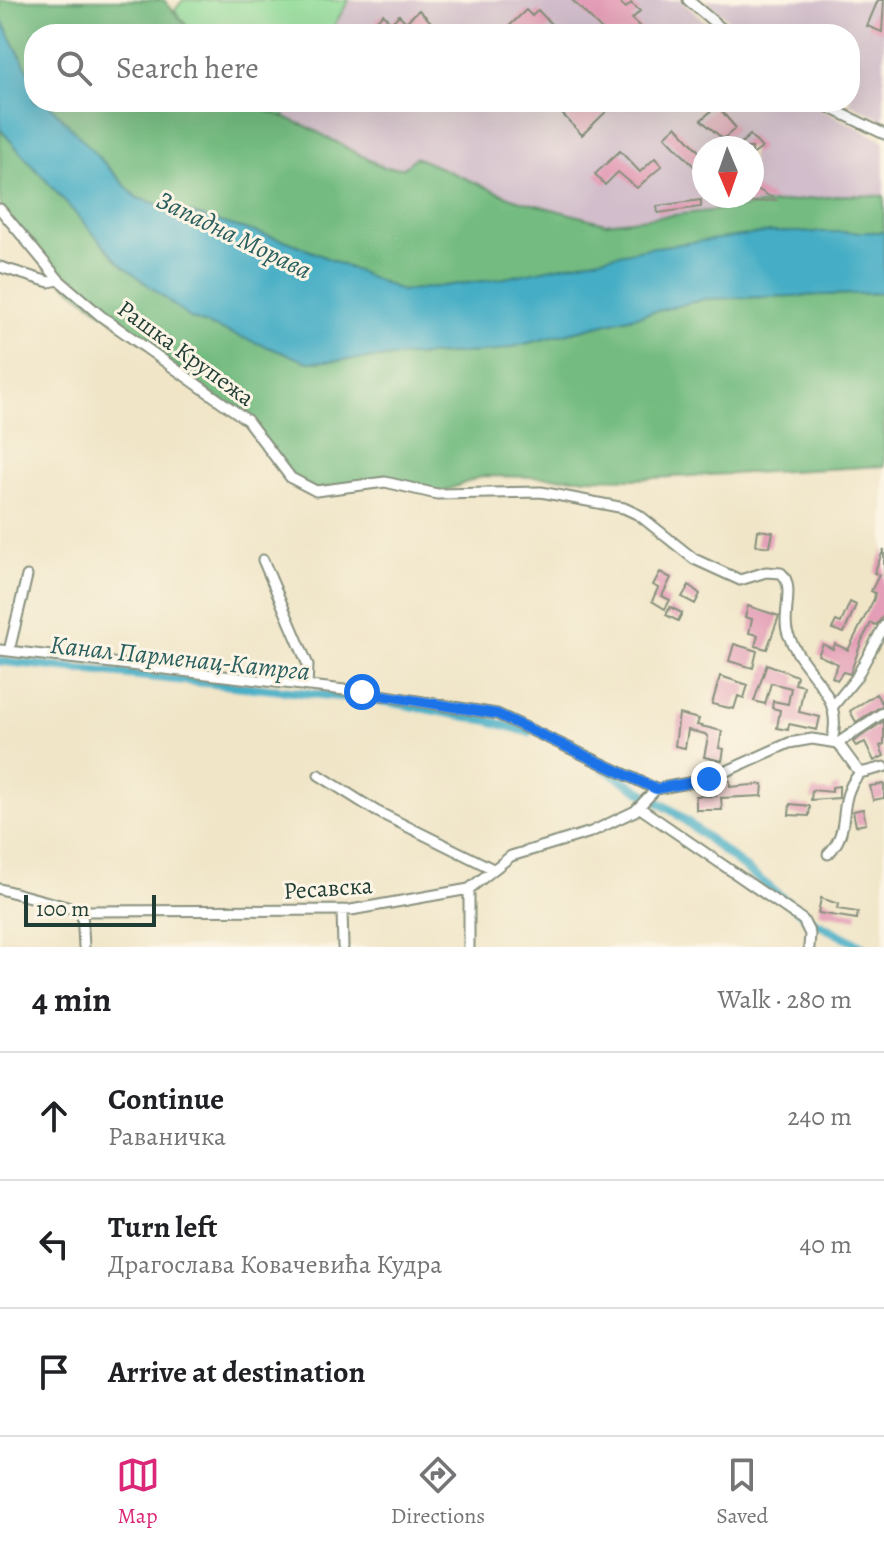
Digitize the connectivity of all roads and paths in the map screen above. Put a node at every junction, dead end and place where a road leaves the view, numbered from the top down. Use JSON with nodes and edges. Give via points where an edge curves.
{"nodes":[{"id":1,"x":688,"y":0,"type":"edge"},
{"id":2,"x":716,"y":24,"type":"edge"},
{"id":3,"x":839,"y":112,"type":"edge"},
{"id":4,"x":884,"y":134,"type":"edge"},
{"id":5,"x":0,"y":209,"type":"edge"},
{"id":6,"x":0,"y":267,"type":"edge"},
{"id":7,"x":59,"y":280,"type":"junction"},
{"id":8,"x":263,"y":560,"type":"dead end"},
{"id":9,"x":27,"y":576,"type":"dead end"},
{"id":10,"x":884,"y":626,"type":"edge"},
{"id":11,"x":4,"y":650,"type":"edge"},
{"id":12,"x":307,"y":686,"type":"junction"},
{"id":13,"x":834,"y":705,"type":"junction"},
{"id":14,"x":884,"y":712,"type":"edge"},
{"id":15,"x":835,"y":742,"type":"junction"},
{"id":16,"x":884,"y":767,"type":"edge"},
{"id":17,"x":860,"y":773,"type":"junction"},
{"id":18,"x":319,"y":775,"type":"dead end"},
{"id":19,"x":654,"y":791,"type":"junction"},
{"id":20,"x":643,"y":805,"type":"junction"},
{"id":21,"x":828,"y":854,"type":"dead end"},
{"id":22,"x":493,"y":869,"type":"junction"},
{"id":23,"x":0,"y":889,"type":"edge"},
{"id":24,"x":469,"y":889,"type":"junction"},
{"id":25,"x":342,"y":910,"type":"junction"},
{"id":26,"x":82,"y":911,"type":"junction"},
{"id":27,"x":84,"y":947,"type":"edge"},
{"id":28,"x":343,"y":947,"type":"edge"},
{"id":29,"x":469,"y":947,"type":"edge"},
{"id":30,"x":809,"y":947,"type":"edge"}],
"edges":[{"from":1,"to":2,"type":"street"},
{"from":3,"to":4,"type":"street"},
{"from":5,"to":7,"type":"street","name":"Рашка Крупежа"},
{"from":6,"to":7,"type":"street","via":[[49,282]]},
{"from":7,"to":13,"type":"street","name":"Рашка Крупежа","via":[[247,420],[291,478],[316,491],[385,482],[437,494],[541,492],[629,510],[679,549],[730,577],[744,580],[781,573],[787,581],[789,638]]},
{"from":8,"to":12,"type":"street","via":[[308,665]]},
{"from":9,"to":11,"type":"street"},
{"from":10,"to":13,"type":"street","via":[[856,678]]},
{"from":11,"to":12,"type":"street"},
{"from":12,"to":19,"type":"street","via":[[497,714]]},
{"from":13,"to":15,"type":"street"},
{"from":14,"to":15,"type":"street"},
{"from":15,"to":17,"type":"street"},
{"from":15,"to":19,"type":"street","via":[[789,743],[709,779]]},
{"from":16,"to":17,"type":"street"},
{"from":17,"to":21,"type":"street","via":[[846,792],[842,837]]},
{"from":18,"to":22,"type":"street"},
{"from":19,"to":20,"type":"street"},
{"from":20,"to":22,"type":"street","via":[[591,832],[511,856]]},
{"from":20,"to":30,"type":"street","via":[[803,920]]},
{"from":22,"to":24,"type":"street"},
{"from":23,"to":26,"type":"street","name":"Ресавска"},
{"from":24,"to":25,"type":"street","name":"Ресавска"},
{"from":24,"to":29,"type":"street"},
{"from":25,"to":26,"type":"street","name":"Ресавска"},
{"from":25,"to":28,"type":"street"},
{"from":26,"to":27,"type":"street"}]}
